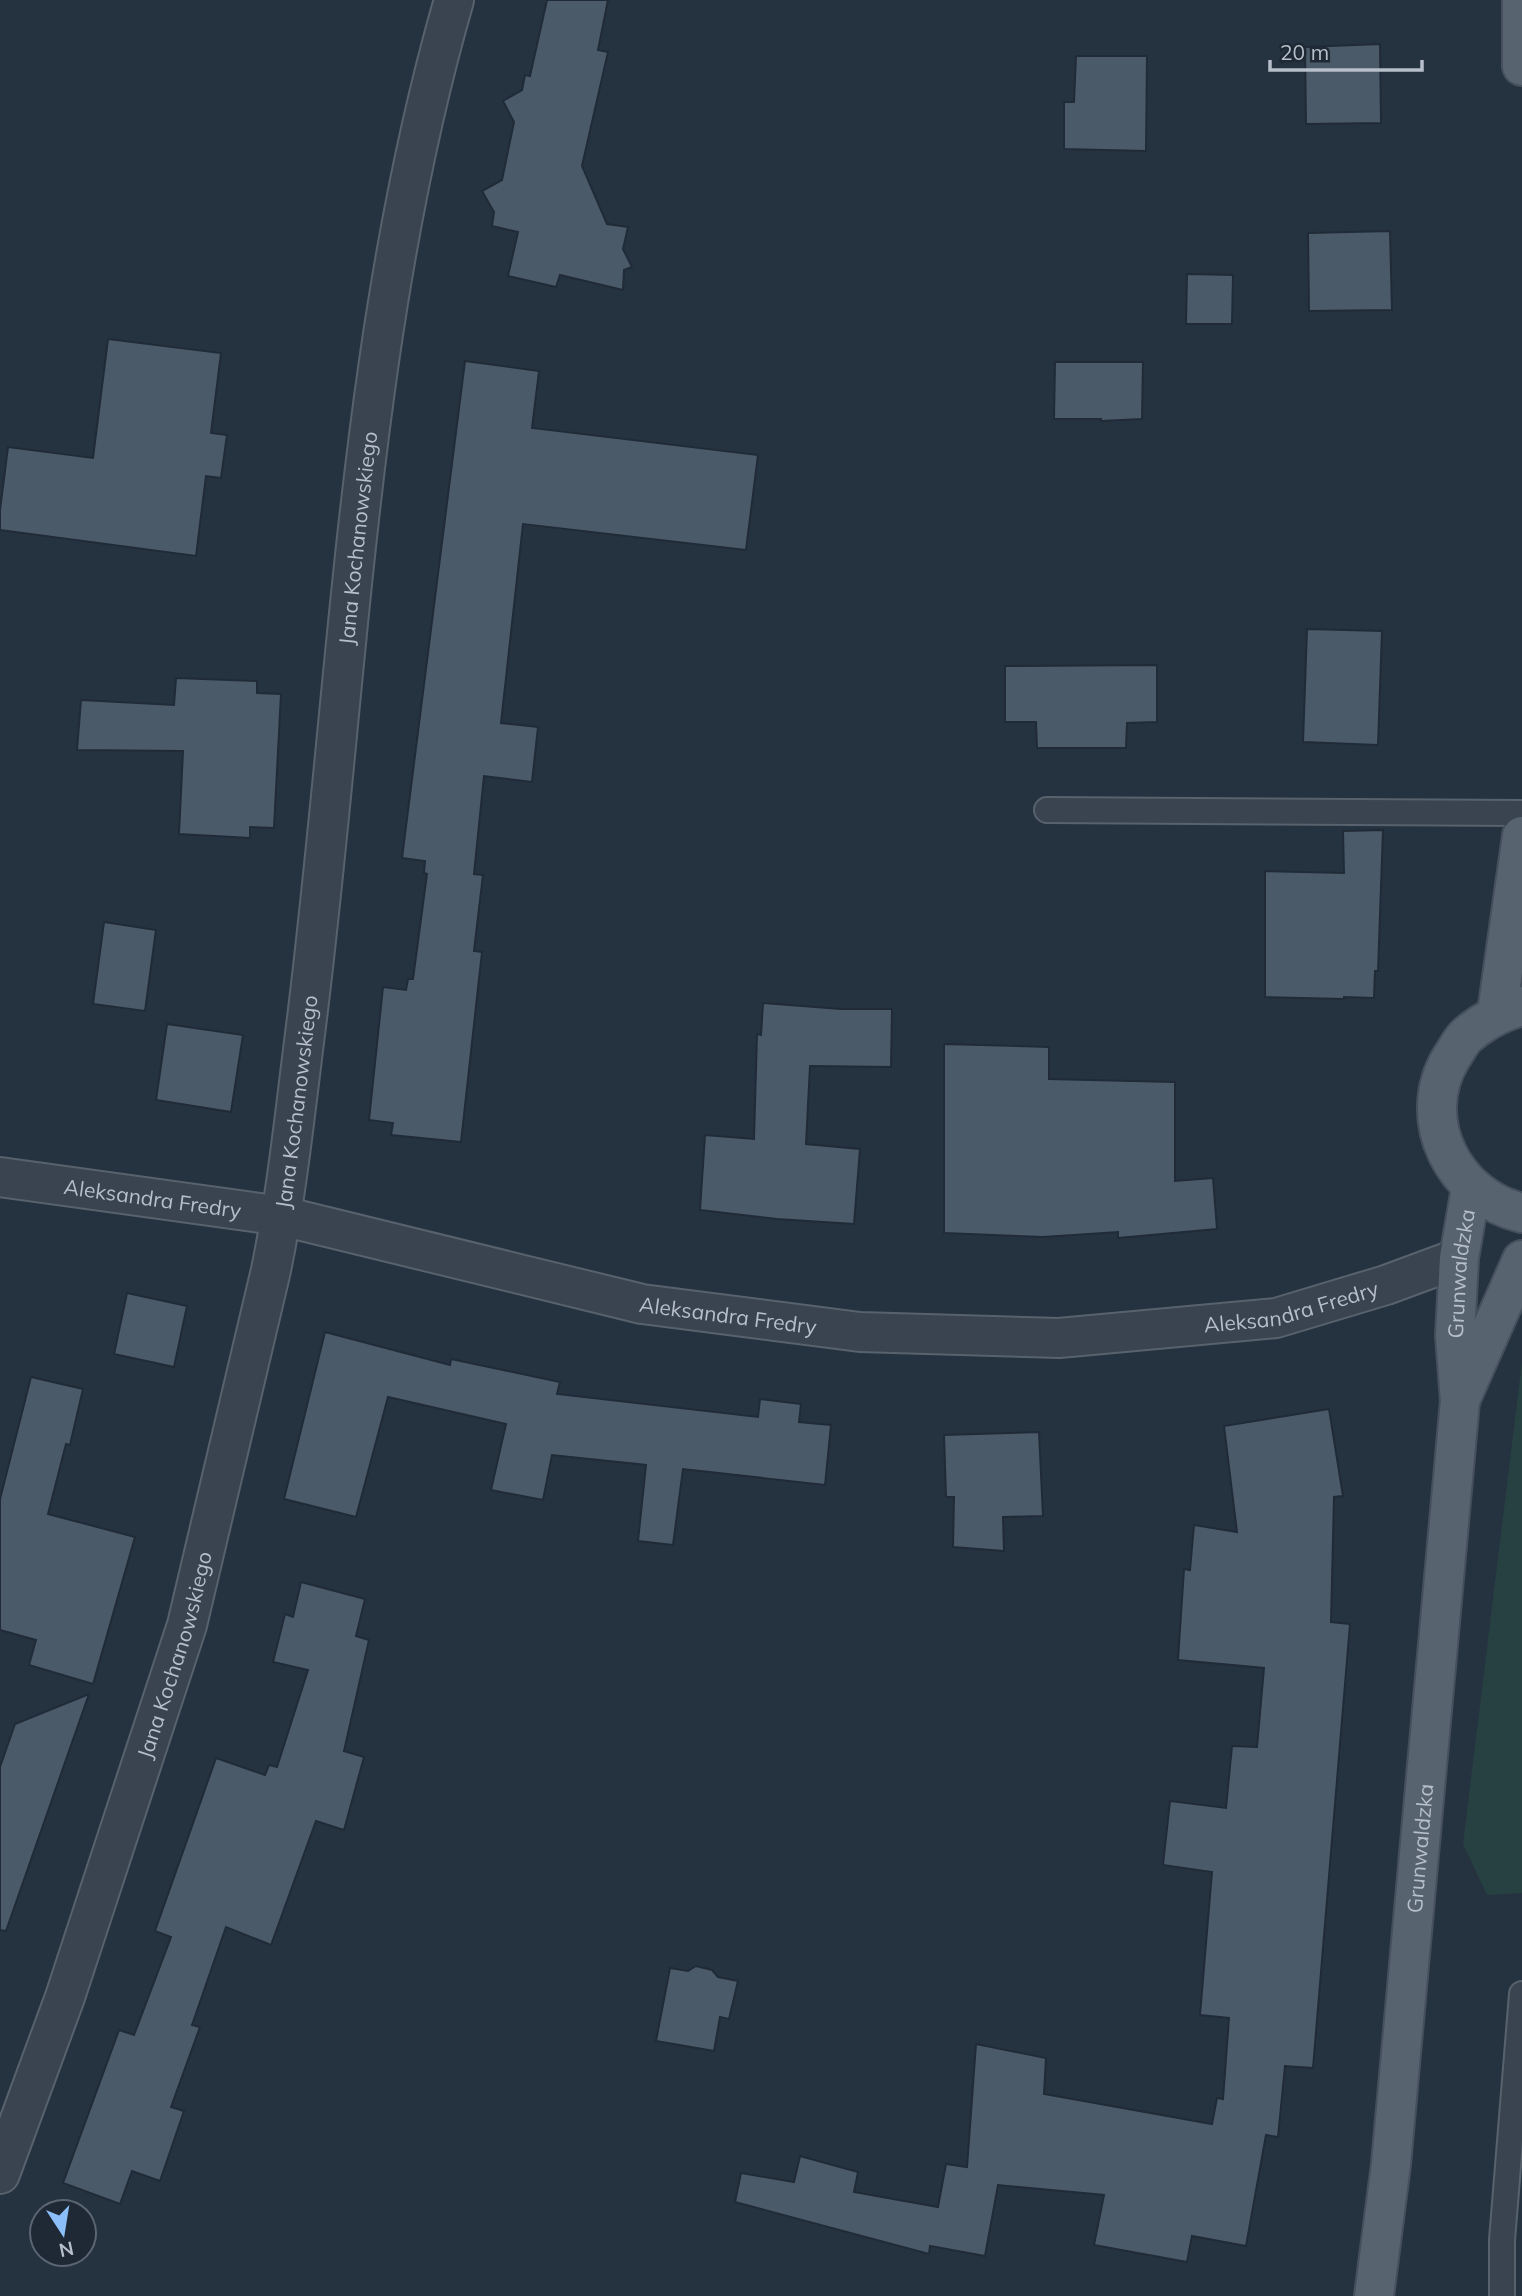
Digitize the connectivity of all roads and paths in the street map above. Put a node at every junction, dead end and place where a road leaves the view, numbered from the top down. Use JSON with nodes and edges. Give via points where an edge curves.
{"nodes":[{"id":1,"x":454,"y":0,"type":"edge"},
{"id":2,"x":1522,"y":0,"type":"edge"},
{"id":3,"x":1522,"y":66,"type":"edge"},
{"id":4,"x":1046,"y":810,"type":"dead end"},
{"id":5,"x":1522,"y":813,"type":"edge"},
{"id":6,"x":1522,"y":836,"type":"edge"},
{"id":7,"x":1510,"y":1009,"type":"edge"},
{"id":8,"x":0,"y":1177,"type":"edge"},
{"id":9,"x":1471,"y":1188,"type":"junction"},
{"id":10,"x":1522,"y":1213,"type":"edge"},
{"id":11,"x":282,"y":1216,"type":"junction"},
{"id":12,"x":1459,"y":1258,"type":"junction"},
{"id":13,"x":1521,"y":1269,"type":"edge"},
{"id":14,"x":1460,"y":1401,"type":"junction"},
{"id":15,"x":1522,"y":1994,"type":"edge"},
{"id":16,"x":0,"y":2174,"type":"edge"},
{"id":17,"x":1374,"y":2296,"type":"edge"},
{"id":18,"x":1502,"y":2296,"type":"edge"}],
"edges":[{"from":1,"to":11,"type":"street","name":"Jana Kochanowskiego","via":[[404,211],[374,396],[322,903]]},
{"from":2,"to":3,"type":"main road"},
{"from":4,"to":5,"type":"lane"},
{"from":6,"to":7,"type":"main road"},
{"from":7,"to":9,"type":"main road","via":[[1464,1038],[1442,1073],[1436,1115],[1446,1155]]},
{"from":8,"to":11,"type":"street","name":"Aleksandra Fredry"},
{"from":9,"to":10,"type":"main road"},
{"from":9,"to":12,"type":"main road","name":"Grunwaldzka"},
{"from":11,"to":12,"type":"street","name":"Aleksandra Fredry","via":[[642,1304],[860,1332],[1059,1338],[1276,1318]]},
{"from":11,"to":16,"type":"street","name":"Jana Kochanowskiego","via":[[187,1625],[65,1997]]},
{"from":12,"to":14,"type":"main road","name":"Grunwaldzka","via":[[1455,1336]]},
{"from":13,"to":14,"type":"main road","name":"Grunwaldzka"},
{"from":14,"to":17,"type":"main road","name":"Grunwaldzka","via":[[1391,2164]]},
{"from":15,"to":18,"type":"lane","via":[[1502,2239]]}]}
